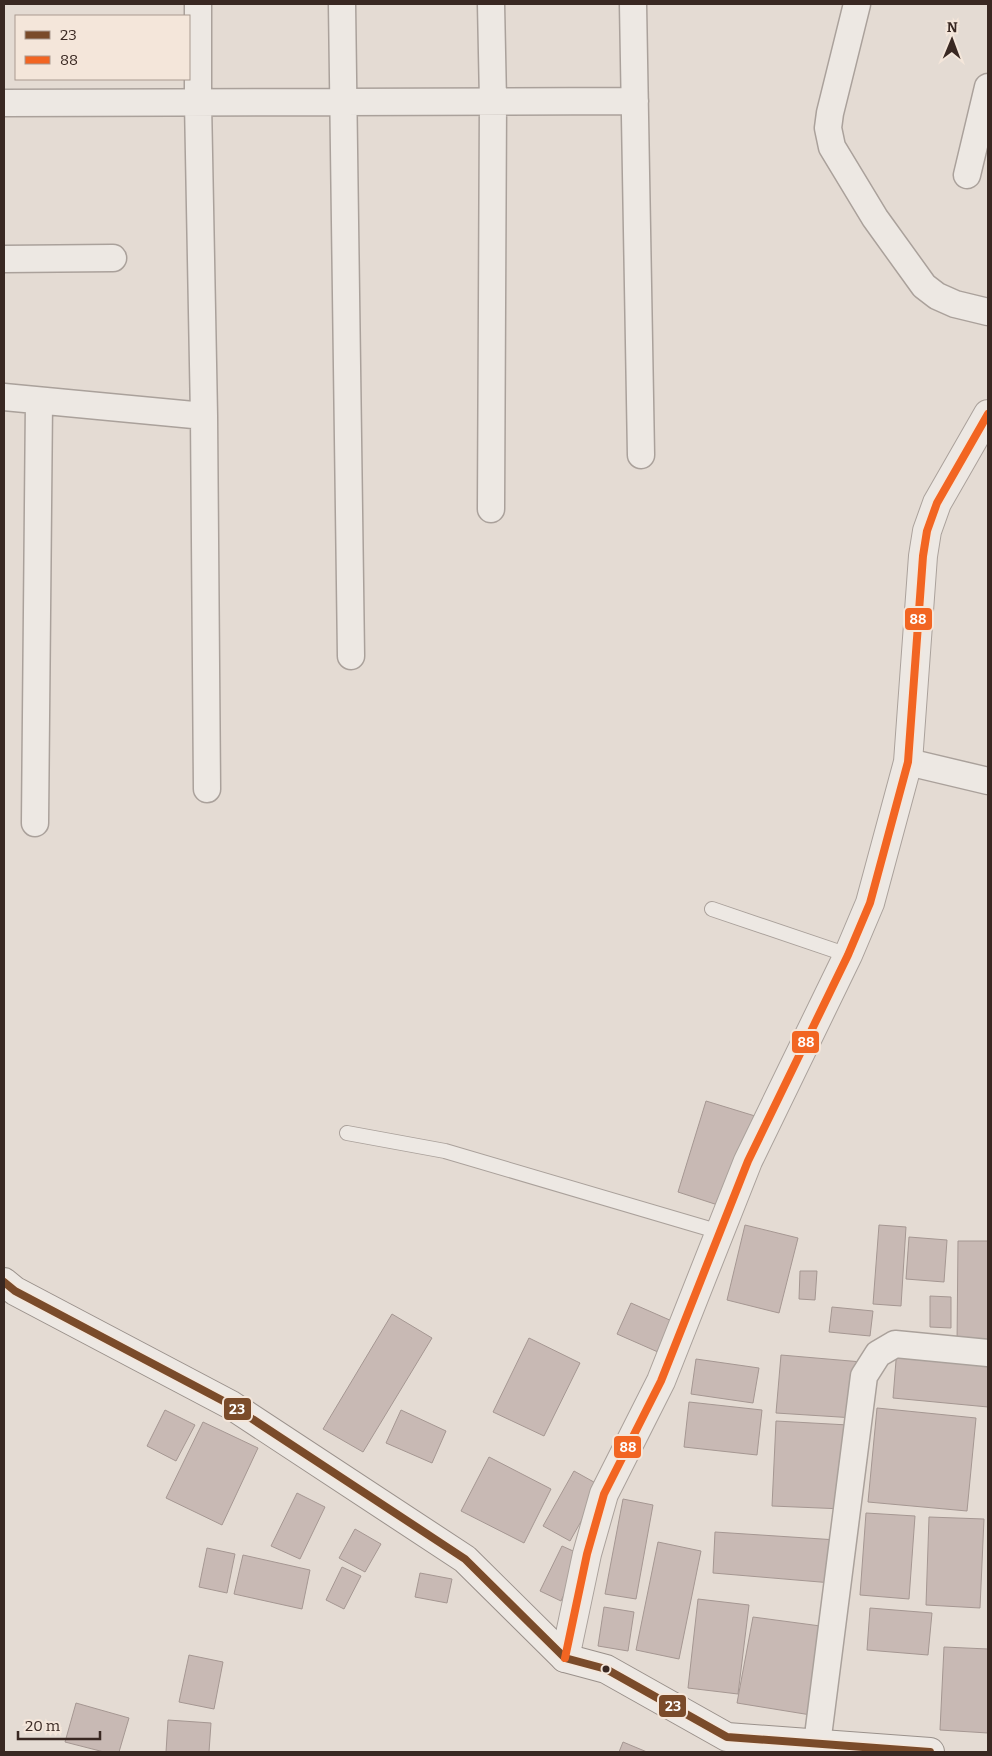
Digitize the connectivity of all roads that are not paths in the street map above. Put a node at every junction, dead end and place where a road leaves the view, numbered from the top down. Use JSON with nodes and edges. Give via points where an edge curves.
{"nodes":[{"id":1,"x":198,"y":4,"type":"edge"},
{"id":2,"x":342,"y":4,"type":"edge"},
{"id":3,"x":491,"y":4,"type":"edge"},
{"id":4,"x":633,"y":4,"type":"edge"},
{"id":5,"x":857,"y":4,"type":"edge"},
{"id":6,"x":988,"y":87,"type":"edge"},
{"id":7,"x":635,"y":100,"type":"junction"},
{"id":8,"x":493,"y":101,"type":"junction"},
{"id":9,"x":198,"y":102,"type":"junction"},
{"id":10,"x":343,"y":102,"type":"junction"},
{"id":11,"x":4,"y":104,"type":"edge"},
{"id":12,"x":967,"y":175,"type":"dead end"},
{"id":13,"x":113,"y":258,"type":"dead end"},
{"id":14,"x":4,"y":260,"type":"edge"},
{"id":15,"x":988,"y":312,"type":"edge"},
{"id":16,"x":4,"y":398,"type":"edge"},
{"id":17,"x":39,"y":401,"type":"junction"},
{"id":18,"x":988,"y":414,"type":"edge"},
{"id":19,"x":204,"y":416,"type":"junction"},
{"id":20,"x":641,"y":454,"type":"dead end"},
{"id":21,"x":491,"y":509,"type":"dead end"},
{"id":22,"x":351,"y":656,"type":"dead end"},
{"id":23,"x":908,"y":762,"type":"junction"},
{"id":24,"x":988,"y":781,"type":"edge"},
{"id":25,"x":207,"y":789,"type":"dead end"},
{"id":26,"x":35,"y":823,"type":"dead end"},
{"id":27,"x":712,"y":909,"type":"dead end"},
{"id":28,"x":848,"y":956,"type":"junction"},
{"id":29,"x":347,"y":1133,"type":"dead end"},
{"id":30,"x":720,"y":1232,"type":"junction"},
{"id":31,"x":4,"y":1282,"type":"edge"},
{"id":32,"x":988,"y":1353,"type":"edge"},
{"id":33,"x":565,"y":1658,"type":"junction"},
{"id":34,"x":722,"y":1744,"type":"edge"},
{"id":35,"x":817,"y":1744,"type":"junction"},
{"id":36,"x":930,"y":1752,"type":"edge"}],
"edges":[{"from":1,"to":9,"type":"street"},
{"from":2,"to":10,"type":"street"},
{"from":3,"to":8,"type":"street"},
{"from":4,"to":7,"type":"street"},
{"from":5,"to":15,"type":"street","via":[[830,113],[828,128],[832,147],[875,218],[924,286],[954,304]]},
{"from":6,"to":12,"type":"street"},
{"from":7,"to":8,"type":"street"},
{"from":7,"to":20,"type":"street"},
{"from":8,"to":10,"type":"street"},
{"from":8,"to":21,"type":"street"},
{"from":9,"to":10,"type":"street"},
{"from":9,"to":11,"type":"street"},
{"from":9,"to":19,"type":"street"},
{"from":10,"to":22,"type":"street"},
{"from":13,"to":14,"type":"street"},
{"from":16,"to":17,"type":"street"},
{"from":17,"to":19,"type":"street"},
{"from":17,"to":26,"type":"street"},
{"from":18,"to":23,"type":"street","via":[[937,503],[927,531]]},
{"from":19,"to":25,"type":"street"},
{"from":23,"to":24,"type":"street"},
{"from":23,"to":28,"type":"street","via":[[870,902]]},
{"from":27,"to":28,"type":"lane"},
{"from":28,"to":30,"type":"street","via":[[748,1161]]},
{"from":29,"to":30,"type":"lane","via":[[453,1153]]},
{"from":30,"to":33,"type":"street","via":[[661,1381],[604,1494],[587,1554]]},
{"from":31,"to":33,"type":"street","via":[[14,1291],[231,1405],[465,1559]]},
{"from":32,"to":35,"type":"street","via":[[895,1344],[878,1354],[864,1376]]},
{"from":33,"to":34,"type":"street","via":[[606,1668]]},
{"from":34,"to":35,"type":"street"},
{"from":35,"to":36,"type":"street"}]}
